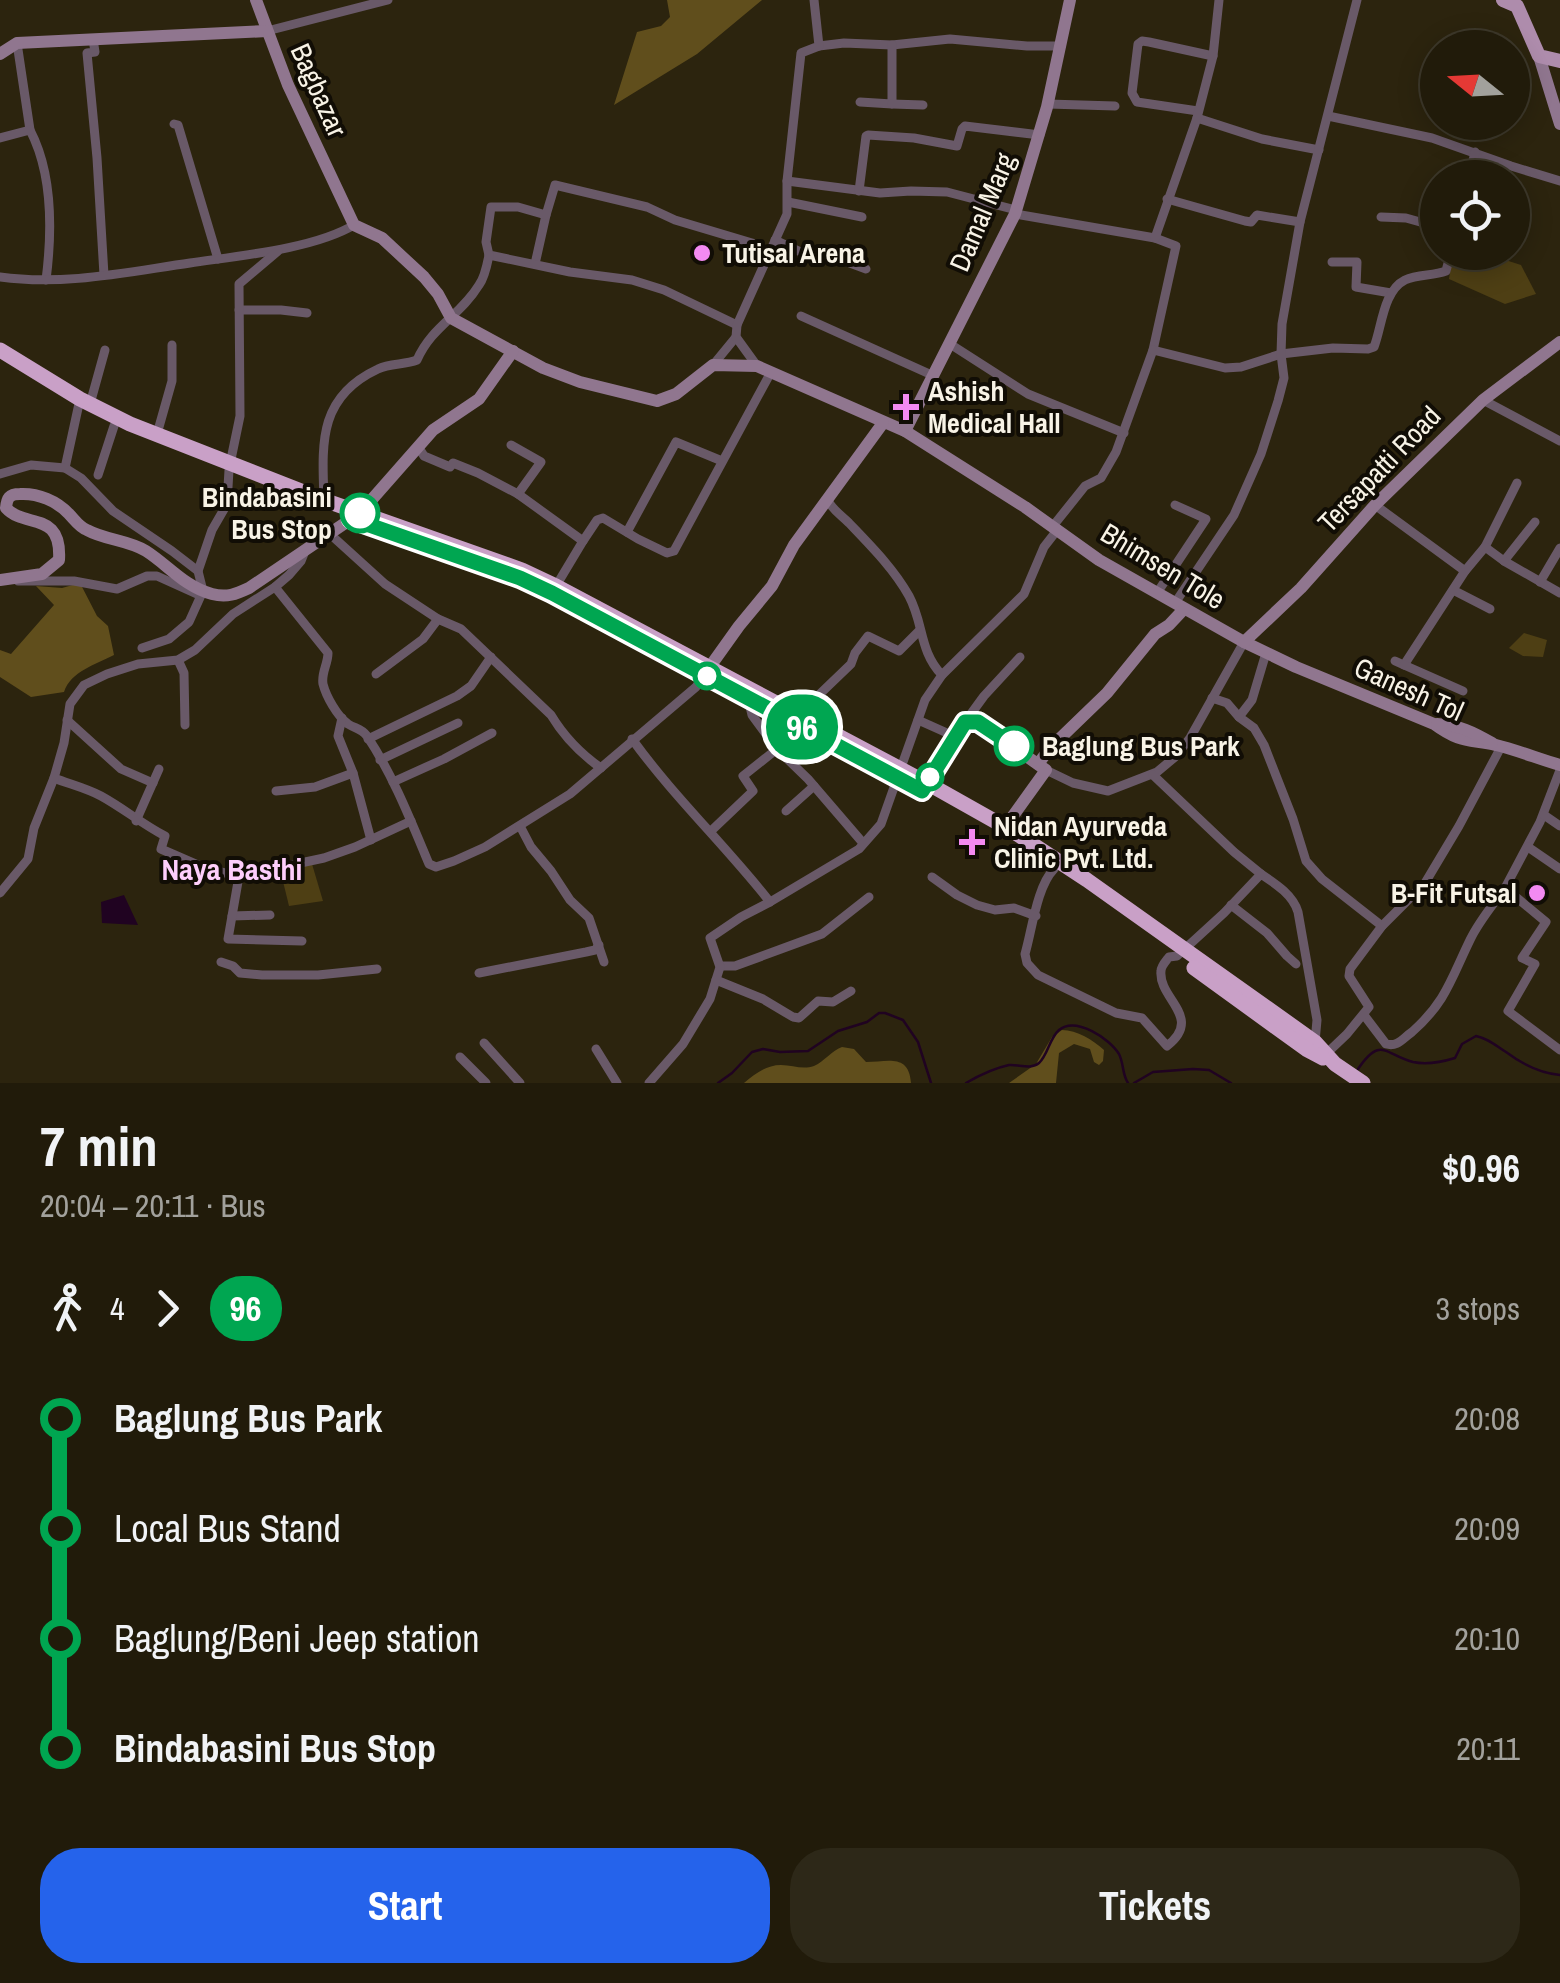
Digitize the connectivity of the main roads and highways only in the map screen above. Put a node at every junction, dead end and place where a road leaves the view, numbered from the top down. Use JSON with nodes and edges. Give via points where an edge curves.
{"nodes":[{"id":1,"x":255,"y":0,"type":"edge"},
{"id":2,"x":1070,"y":0,"type":"edge"},
{"id":3,"x":1513,"y":2,"type":"edge"},
{"id":4,"x":265,"y":31,"type":"junction"},
{"id":5,"x":9,"y":49,"type":"edge"},
{"id":6,"x":1540,"y":56,"type":"junction"},
{"id":7,"x":1560,"y":61,"type":"edge"},
{"id":8,"x":1557,"y":103,"type":"edge"},
{"id":9,"x":1560,"y":124,"type":"edge"},
{"id":10,"x":1560,"y":342,"type":"edge"},
{"id":11,"x":0,"y":350,"type":"edge"},
{"id":12,"x":513,"y":351,"type":"junction"},
{"id":13,"x":0,"y":360,"type":"edge"},
{"id":14,"x":82,"y":403,"type":"junction"},
{"id":15,"x":883,"y":423,"type":"junction"},
{"id":16,"x":905,"y":431,"type":"junction"},
{"id":17,"x":230,"y":467,"type":"junction"},
{"id":18,"x":356,"y":516,"type":"junction"},
{"id":19,"x":5,"y":579,"type":"edge"},
{"id":20,"x":1179,"y":606,"type":"junction"},
{"id":21,"x":1244,"y":642,"type":"junction"},
{"id":22,"x":707,"y":671,"type":"junction"},
{"id":23,"x":1042,"y":767,"type":"junction"},
{"id":24,"x":1560,"y":768,"type":"edge"},
{"id":25,"x":898,"y":773,"type":"junction"},
{"id":26,"x":924,"y":787,"type":"junction"},
{"id":27,"x":1005,"y":828,"type":"junction"},
{"id":28,"x":1181,"y":952,"type":"junction"},
{"id":29,"x":1325,"y":1053,"type":"junction"},
{"id":30,"x":1363,"y":1083,"type":"edge"}],
"edges":[{"from":1,"to":4,"type":"main road"},
{"from":2,"to":16,"type":"main road","name":"Damal Marg","via":[[1015,212]]},
{"from":3,"to":6,"type":"main road"},
{"from":4,"to":5,"type":"main road","name":"Bagbazar"},
{"from":4,"to":12,"type":"main road","name":"Bagbazar","via":[[352,226],[382,238],[424,277],[447,313]]},
{"from":6,"to":7,"type":"main road"},
{"from":6,"to":8,"type":"main road"},
{"from":8,"to":9,"type":"main road"},
{"from":10,"to":21,"type":"main road","name":"Tersapatti Road","via":[[1483,400]]},
{"from":11,"to":14,"type":"highway"},
{"from":12,"to":15,"type":"main road","name":"Bhimsen Tole","via":[[580,382],[657,402],[712,365],[764,369]]},
{"from":12,"to":18,"type":"main road","via":[[480,399],[434,430]]},
{"from":13,"to":14,"type":"highway"},
{"from":14,"to":17,"type":"highway"},
{"from":14,"to":17,"type":"highway","via":[[114,426]]},
{"from":15,"to":16,"type":"main road","name":"Bhimsen Tole"},
{"from":15,"to":22,"type":"main road"},
{"from":16,"to":20,"type":"main road","name":"Bhimsen Tole"},
{"from":17,"to":18,"type":"highway"},
{"from":17,"to":18,"type":"highway","via":[[290,496]]},
{"from":18,"to":19,"type":"main road","via":[[249,588],[214,595],[145,550],[89,532],[61,506],[12,495],[10,514],[44,522],[60,547],[59,560],[42,574]]},
{"from":18,"to":22,"type":"highway","via":[[520,578]]},
{"from":18,"to":22,"type":"highway","via":[[522,570]]},
{"from":20,"to":21,"type":"main road","name":"Bhimsen Tole"},
{"from":20,"to":23,"type":"main road","via":[[1169,625],[1050,748]]},
{"from":21,"to":24,"type":"main road","name":"Ganesh Tol","via":[[1434,724],[1454,724]]},
{"from":22,"to":25,"type":"highway"},
{"from":22,"to":25,"type":"highway"},
{"from":23,"to":26,"type":"main road","via":[[978,722],[965,722]]},
{"from":23,"to":27,"type":"main road"},
{"from":25,"to":26,"type":"highway"},
{"from":26,"to":27,"type":"highway"},
{"from":26,"to":28,"type":"highway"},
{"from":27,"to":28,"type":"highway"},
{"from":28,"to":29,"type":"highway"},
{"from":28,"to":29,"type":"highway","via":[[1306,1049]]},
{"from":29,"to":30,"type":"highway"}]}
